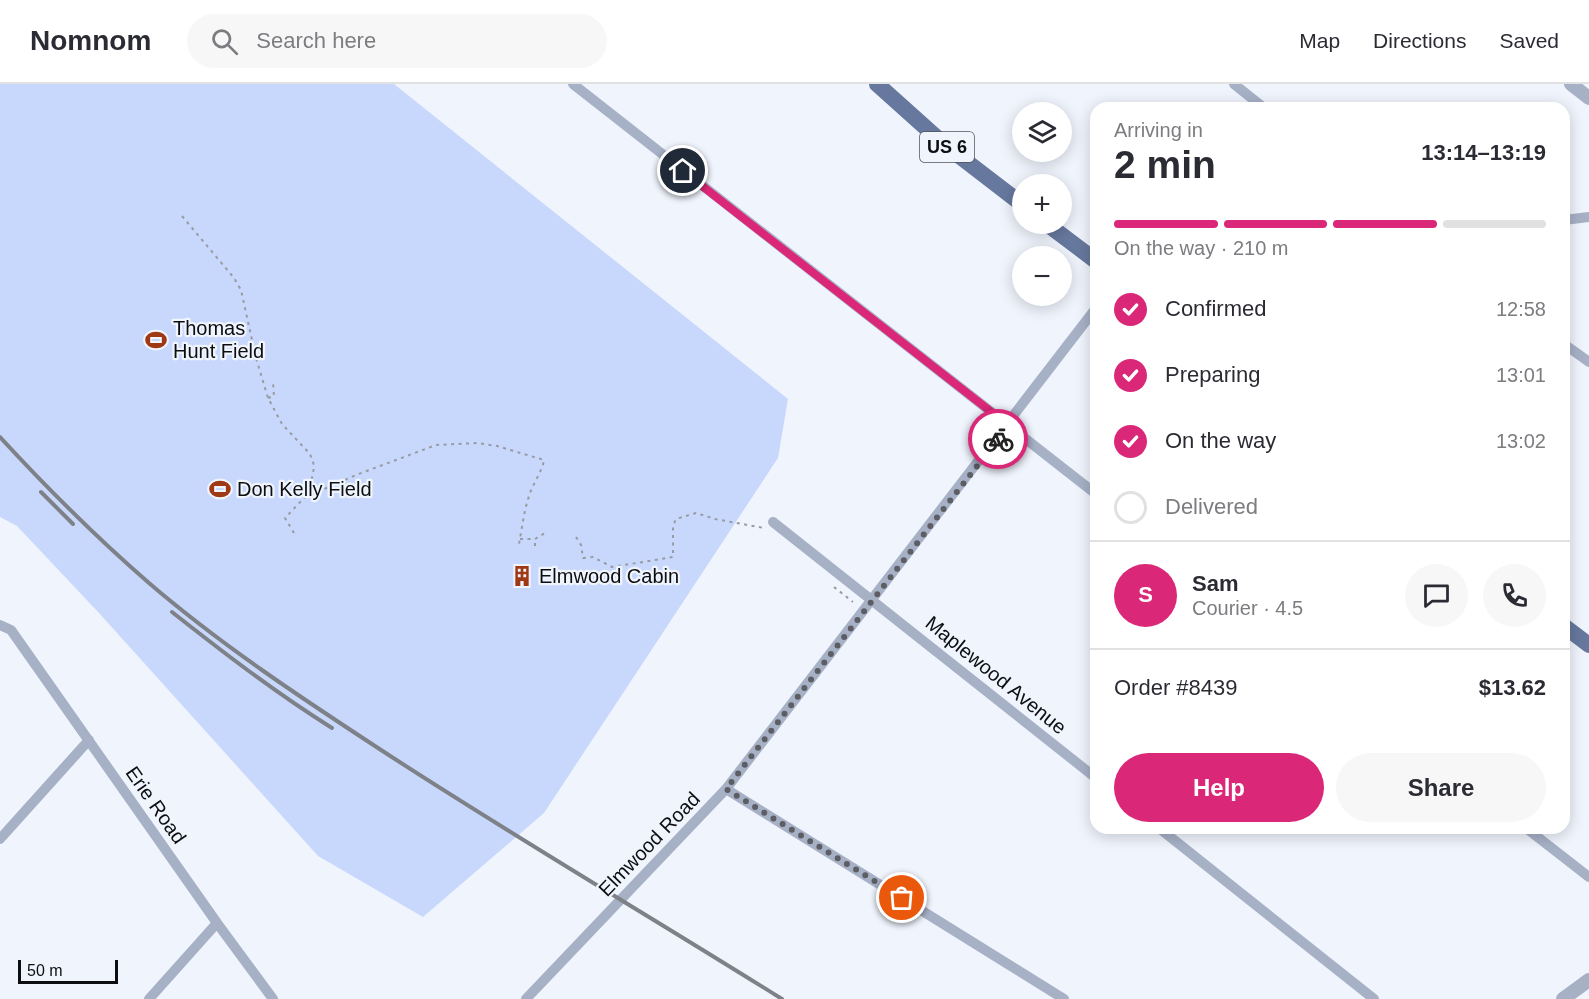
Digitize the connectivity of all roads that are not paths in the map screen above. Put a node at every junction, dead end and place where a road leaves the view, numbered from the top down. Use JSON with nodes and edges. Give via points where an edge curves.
{"nodes":[{"id":1,"x":573,"y":84,"type":"edge"},
{"id":2,"x":877,"y":84,"type":"edge"},
{"id":3,"x":1234,"y":84,"type":"edge"},
{"id":4,"x":1571,"y":84,"type":"edge"},
{"id":5,"x":1589,"y":98,"type":"edge"},
{"id":6,"x":1256,"y":102,"type":"edge"},
{"id":7,"x":1012,"y":197,"type":"edge"},
{"id":8,"x":1589,"y":217,"type":"edge"},
{"id":9,"x":1570,"y":219,"type":"edge"},
{"id":10,"x":1060,"y":234,"type":"edge"},
{"id":11,"x":1090,"y":256,"type":"edge"},
{"id":12,"x":1090,"y":317,"type":"edge"},
{"id":13,"x":1570,"y":348,"type":"edge"},
{"id":14,"x":1589,"y":362,"type":"edge"},
{"id":15,"x":1008,"y":425,"type":"junction"},
{"id":16,"x":1090,"y":489,"type":"edge"},
{"id":17,"x":770,"y":526,"type":"road end"},
{"id":18,"x":872,"y":599,"type":"junction"},
{"id":19,"x":0,"y":625,"type":"edge"},
{"id":20,"x":1570,"y":631,"type":"edge"},
{"id":21,"x":1589,"y":645,"type":"edge"},
{"id":22,"x":88,"y":740,"type":"junction"},
{"id":23,"x":1090,"y":773,"type":"edge"},
{"id":24,"x":726,"y":789,"type":"junction"},
{"id":25,"x":1167,"y":834,"type":"edge"},
{"id":26,"x":1534,"y":834,"type":"edge"},
{"id":27,"x":0,"y":839,"type":"edge"},
{"id":28,"x":1589,"y":877,"type":"edge"},
{"id":29,"x":217,"y":923,"type":"junction"},
{"id":30,"x":1589,"y":980,"type":"edge"},
{"id":31,"x":530,"y":996,"type":"edge"},
{"id":32,"x":149,"y":999,"type":"edge"},
{"id":33,"x":273,"y":999,"type":"edge"},
{"id":34,"x":544,"y":999,"type":"edge"},
{"id":35,"x":1064,"y":999,"type":"edge"},
{"id":36,"x":1374,"y":999,"type":"edge"},
{"id":37,"x":1563,"y":999,"type":"edge"}],
"edges":[{"from":1,"to":15,"type":"street"},
{"from":2,"to":7,"type":"main road","number":"US 6","via":[[945,145]]},
{"from":3,"to":6,"type":"street"},
{"from":4,"to":5,"type":"street"},
{"from":8,"to":9,"type":"street"},
{"from":10,"to":11,"type":"main road"},
{"from":12,"to":15,"type":"street","name":"Elmwood Road"},
{"from":13,"to":14,"type":"street"},
{"from":15,"to":16,"type":"street"},
{"from":15,"to":18,"type":"street","name":"Elmwood Road"},
{"from":17,"to":18,"type":"street","name":"Maplewood Avenue"},
{"from":18,"to":23,"type":"street","name":"Maplewood Avenue"},
{"from":18,"to":24,"type":"street","name":"Elmwood Road"},
{"from":19,"to":22,"type":"street","name":"Erie Road","via":[[11,630]]},
{"from":20,"to":21,"type":"main road"},
{"from":22,"to":27,"type":"street"},
{"from":22,"to":29,"type":"street","name":"Erie Road"},
{"from":24,"to":31,"type":"street","name":"Elmwood Road"},
{"from":24,"to":35,"type":"street"},
{"from":25,"to":36,"type":"street"},
{"from":26,"to":28,"type":"street"},
{"from":29,"to":32,"type":"street"},
{"from":29,"to":33,"type":"street","name":"Erie Road"},
{"from":30,"to":37,"type":"street"},
{"from":31,"to":34,"type":"street"}]}
